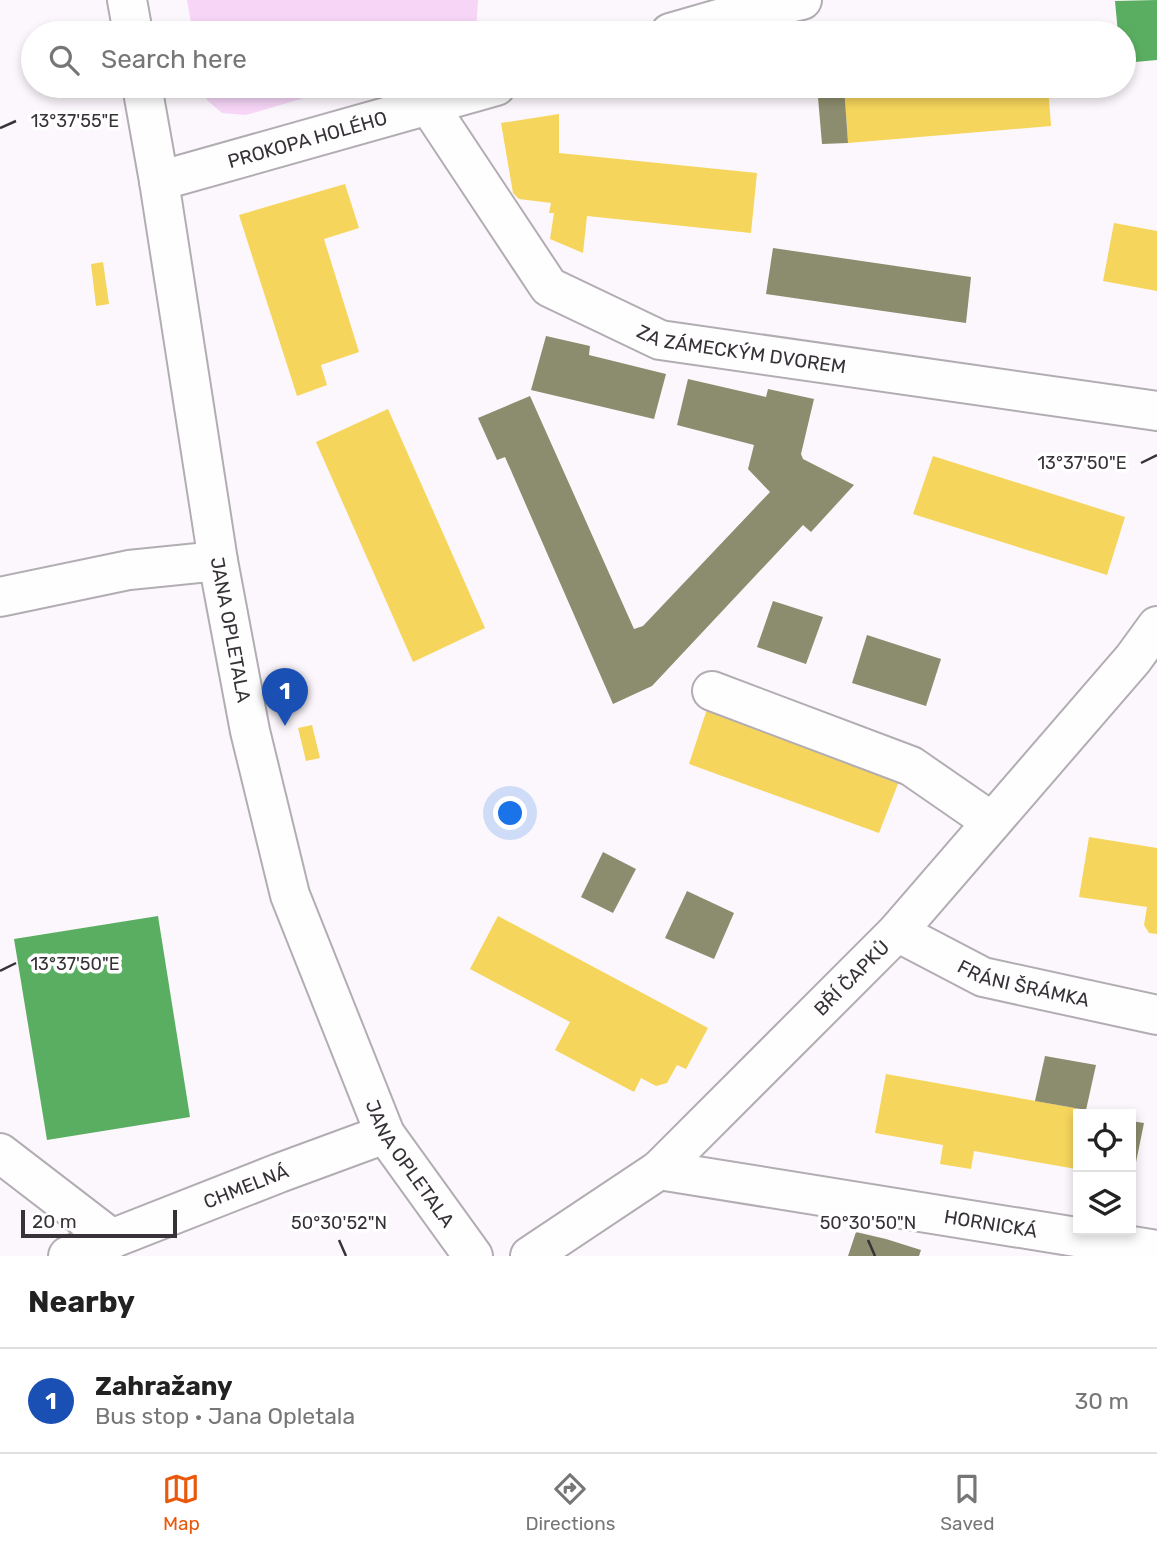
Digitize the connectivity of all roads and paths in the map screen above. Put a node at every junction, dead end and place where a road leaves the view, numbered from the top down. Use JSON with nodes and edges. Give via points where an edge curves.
{"nodes":[{"id":1,"x":127,"y":0,"type":"edge"},
{"id":2,"x":802,"y":0,"type":"edge"},
{"id":3,"x":131,"y":21,"type":"edge"},
{"id":4,"x":712,"y":21,"type":"edge"},
{"id":5,"x":144,"y":98,"type":"edge"},
{"id":6,"x":456,"y":98,"type":"edge"},
{"id":7,"x":429,"y":106,"type":"junction"},
{"id":8,"x":159,"y":181,"type":"junction"},
{"id":9,"x":1157,"y":411,"type":"edge"},
{"id":10,"x":218,"y":561,"type":"junction"},
{"id":11,"x":0,"y":597,"type":"edge"},
{"id":12,"x":1157,"y":626,"type":"edge"},
{"id":13,"x":1145,"y":664,"type":"edge"},
{"id":14,"x":712,"y":691,"type":"dead end"},
{"id":15,"x":992,"y":822,"type":"junction"},
{"id":16,"x":897,"y":932,"type":"junction"},
{"id":17,"x":1157,"y":1015,"type":"edge"},
{"id":18,"x":386,"y":1134,"type":"junction"},
{"id":19,"x":0,"y":1153,"type":"edge"},
{"id":20,"x":659,"y":1170,"type":"junction"},
{"id":21,"x":112,"y":1239,"type":"junction"},
{"id":22,"x":1157,"y":1250,"type":"edge"},
{"id":23,"x":68,"y":1256,"type":"edge"},
{"id":24,"x":472,"y":1256,"type":"edge"},
{"id":25,"x":530,"y":1256,"type":"edge"}],
"edges":[{"from":1,"to":3,"type":"street"},
{"from":2,"to":4,"type":"street"},
{"from":5,"to":8,"type":"street","name":"JANA OPLETALA"},
{"from":6,"to":7,"type":"street","name":"PROKOPA HOLÉHO"},
{"from":7,"to":8,"type":"street","name":"PROKOPA HOLÉHO"},
{"from":7,"to":9,"type":"street","name":"ZA ZÁMECKÝM DVOREM","via":[[549,287],[660,340]]},
{"from":8,"to":10,"type":"street","name":"JANA OPLETALA"},
{"from":10,"to":11,"type":"street","via":[[129,570]]},
{"from":10,"to":18,"type":"street","name":"JANA OPLETALA","via":[[250,731],[290,895]]},
{"from":12,"to":13,"type":"street","name":"BŘÍ ČAPKŮ"},
{"from":13,"to":15,"type":"street","name":"BŘÍ ČAPKŮ"},
{"from":14,"to":15,"type":"street","via":[[911,766]]},
{"from":15,"to":16,"type":"street","name":"BŘÍ ČAPKŮ"},
{"from":16,"to":17,"type":"street","name":"FRÁNI ŠRÁMKA","via":[[983,977]]},
{"from":16,"to":20,"type":"street","name":"BŘÍ ČAPKŮ"},
{"from":18,"to":21,"type":"street","name":"CHMELNÁ"},
{"from":18,"to":24,"type":"street","name":"JANA OPLETALA"},
{"from":19,"to":21,"type":"street"},
{"from":20,"to":22,"type":"street","name":"HORNICKÁ"},
{"from":20,"to":25,"type":"street","name":"BŘÍ ČAPKŮ"},
{"from":21,"to":23,"type":"street","name":"CHMELNÁ"}]}
